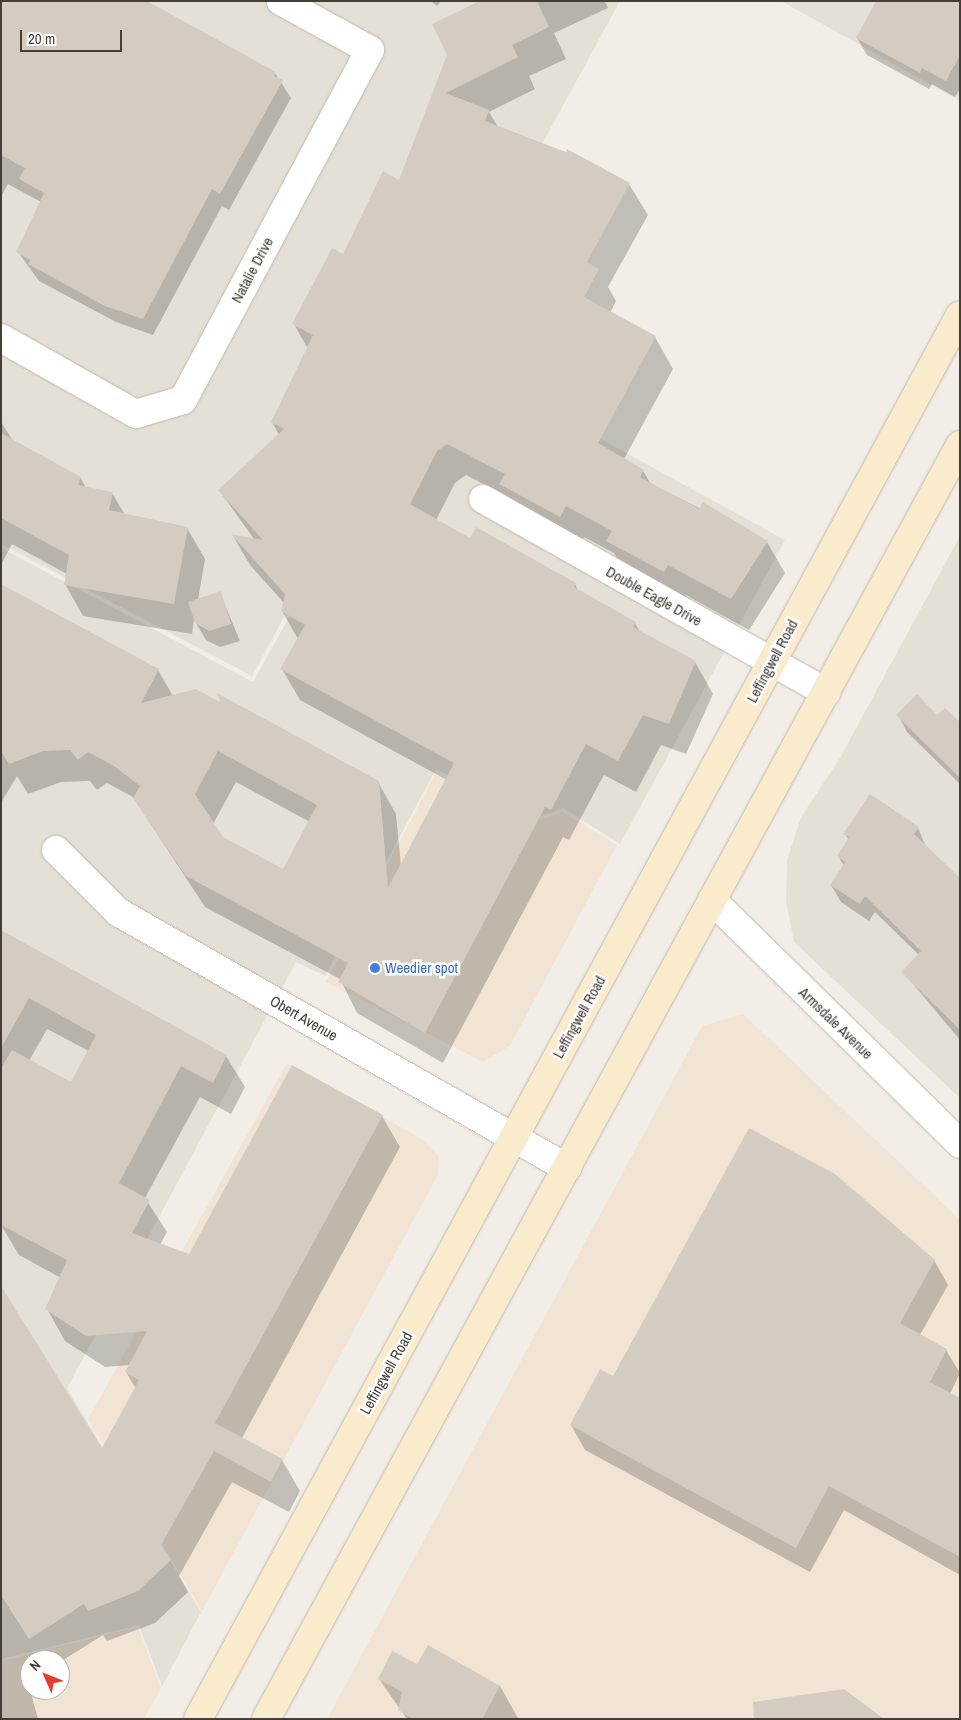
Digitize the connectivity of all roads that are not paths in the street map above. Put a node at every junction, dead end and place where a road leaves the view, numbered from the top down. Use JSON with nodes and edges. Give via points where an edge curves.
{"nodes":[{"id":1,"x":282,"y":1,"type":"edge"},
{"id":2,"x":960,"y":315,"type":"edge"},
{"id":3,"x":1,"y":338,"type":"edge"},
{"id":4,"x":960,"y":445,"type":"edge"},
{"id":5,"x":483,"y":499,"type":"dead end"},
{"id":6,"x":772,"y":662,"type":"junction"},
{"id":7,"x":826,"y":692,"type":"junction"},
{"id":8,"x":56,"y":850,"type":"dead end"},
{"id":9,"x":712,"y":900,"type":"junction"},
{"id":10,"x":514,"y":1137,"type":"junction"},
{"id":11,"x":960,"y":1144,"type":"edge"},
{"id":12,"x":567,"y":1168,"type":"junction"},
{"id":13,"x":198,"y":1719,"type":"edge"},
{"id":14,"x":266,"y":1719,"type":"edge"}],
"edges":[{"from":1,"to":3,"type":"street","name":"Natalie Drive","via":[[370,50],[183,400],[136,414]]},
{"from":2,"to":6,"type":"main road","name":"Leffingwell Road"},
{"from":4,"to":7,"type":"main road"},
{"from":5,"to":6,"type":"street","name":"Double Eagle Drive"},
{"from":6,"to":7,"type":"street","name":"Double Eagle Drive"},
{"from":6,"to":10,"type":"main road","name":"Leffingwell Road"},
{"from":7,"to":9,"type":"main road"},
{"from":8,"to":10,"type":"street","name":"Obert Avenue","via":[[118,912]]},
{"from":9,"to":11,"type":"street","name":"Armsdale Avenue"},
{"from":9,"to":12,"type":"main road"},
{"from":10,"to":12,"type":"street","name":"Obert Avenue"},
{"from":10,"to":13,"type":"main road","name":"Leffingwell Road"},
{"from":12,"to":14,"type":"main road"}]}
